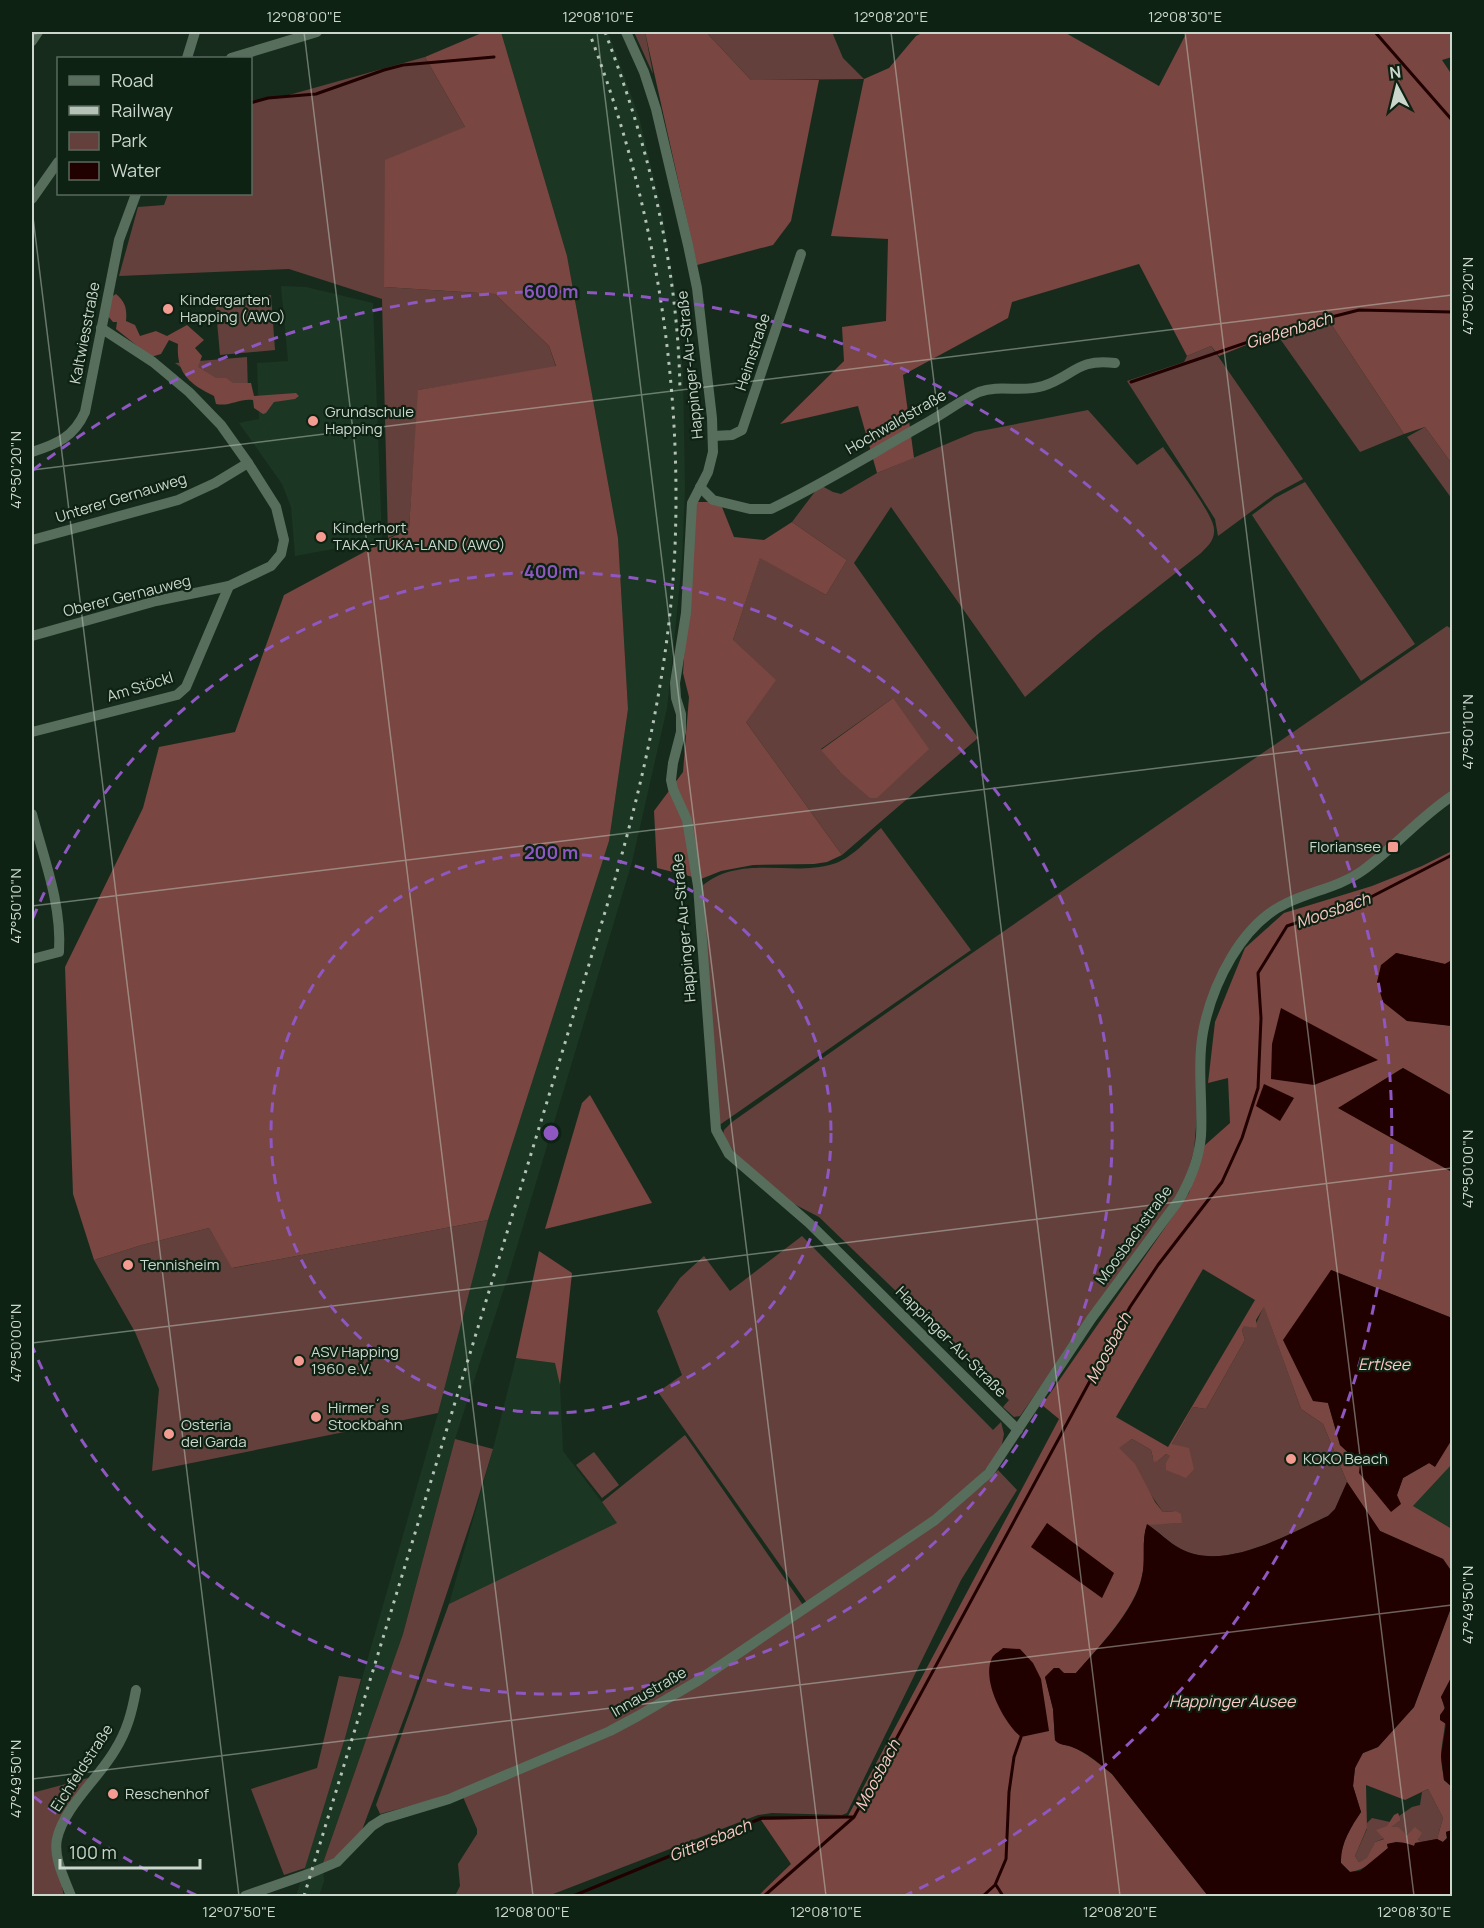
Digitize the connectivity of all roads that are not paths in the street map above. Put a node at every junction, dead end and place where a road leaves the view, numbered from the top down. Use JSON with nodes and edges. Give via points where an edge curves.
{"nodes":[{"id":1,"x":195,"y":32,"type":"edge"},
{"id":2,"x":316,"y":32,"type":"edge"},
{"id":3,"x":626,"y":32,"type":"edge"},
{"id":4,"x":187,"y":57,"type":"edge"},
{"id":5,"x":234,"y":57,"type":"edge"},
{"id":6,"x":57,"y":163,"type":"edge"},
{"id":7,"x":136,"y":195,"type":"edge"},
{"id":8,"x":32,"y":200,"type":"edge"},
{"id":9,"x":801,"y":254,"type":"dead end"},
{"id":10,"x":101,"y":328,"type":"junction"},
{"id":11,"x":1115,"y":363,"type":"dead end"},
{"id":12,"x":714,"y":436,"type":"junction"},
{"id":13,"x":32,"y":452,"type":"edge"},
{"id":14,"x":248,"y":463,"type":"junction"},
{"id":15,"x":700,"y":487,"type":"junction"},
{"id":16,"x":32,"y":540,"type":"edge"},
{"id":17,"x":230,"y":586,"type":"junction"},
{"id":18,"x":32,"y":636,"type":"edge"},
{"id":19,"x":32,"y":732,"type":"edge"},
{"id":20,"x":1452,"y":796,"type":"edge"},
{"id":21,"x":32,"y":814,"type":"edge"},
{"id":22,"x":32,"y":958,"type":"edge"},
{"id":23,"x":1018,"y":1430,"type":"junction"},
{"id":24,"x":136,"y":1690,"type":"dead end"},
{"id":25,"x":71,"y":1896,"type":"edge"},
{"id":26,"x":245,"y":1896,"type":"edge"}],
"edges":[{"from":1,"to":4,"type":"street"},
{"from":2,"to":5,"type":"street"},
{"from":3,"to":12,"type":"street","name":"Happinger-Au-Straße","via":[[656,109],[688,245],[700,309]]},
{"from":6,"to":8,"type":"street"},
{"from":7,"to":10,"type":"street","name":"Kaltwiesstraße","via":[[119,240]]},
{"from":9,"to":12,"type":"street","name":"Heimstraße","via":[[742,430]]},
{"from":10,"to":13,"type":"street","name":"Kaltwiesstraße","via":[[85,412],[78,428],[56,445]]},
{"from":10,"to":14,"type":"street","name":"Oberer Gernauweg","via":[[153,362],[189,392]]},
{"from":11,"to":15,"type":"street","name":"Hochwaldstraße","via":[[1084,364],[1032,389],[998,388],[966,398],[771,509],[750,509],[713,500]]},
{"from":12,"to":15,"type":"street","name":"Happinger-Au-Straße","via":[[708,472]]},
{"from":14,"to":16,"type":"street","name":"Unterer Gernauweg","via":[[178,500]]},
{"from":14,"to":17,"type":"street","name":"Oberer Gernauweg","via":[[276,507],[284,540],[271,566]]},
{"from":15,"to":23,"type":"street","name":"Happinger-Au-Straße","via":[[692,503],[686,613],[675,683],[681,732],[671,780],[687,820],[698,886],[716,1130],[729,1154],[809,1223]]},
{"from":17,"to":18,"type":"street","name":"Oberer Gernauweg","via":[[156,601]]},
{"from":17,"to":19,"type":"street","name":"Am Stöckl","via":[[186,687],[177,694]]},
{"from":20,"to":23,"type":"street","name":"Moosbachstraße","via":[[1362,871],[1272,912],[1238,948],[1217,988],[1203,1032],[1201,1137],[1189,1183],[1091,1319]]},
{"from":21,"to":22,"type":"street","via":[[60,920],[59,952]]},
{"from":23,"to":26,"type":"street","name":"Innaustraße","via":[[989,1473],[935,1521],[665,1702],[610,1731],[449,1799],[383,1819],[337,1862]]},
{"from":24,"to":25,"type":"street","name":"Eichfeldstraße","via":[[130,1720],[115,1750],[70,1811],[56,1841]]}]}
